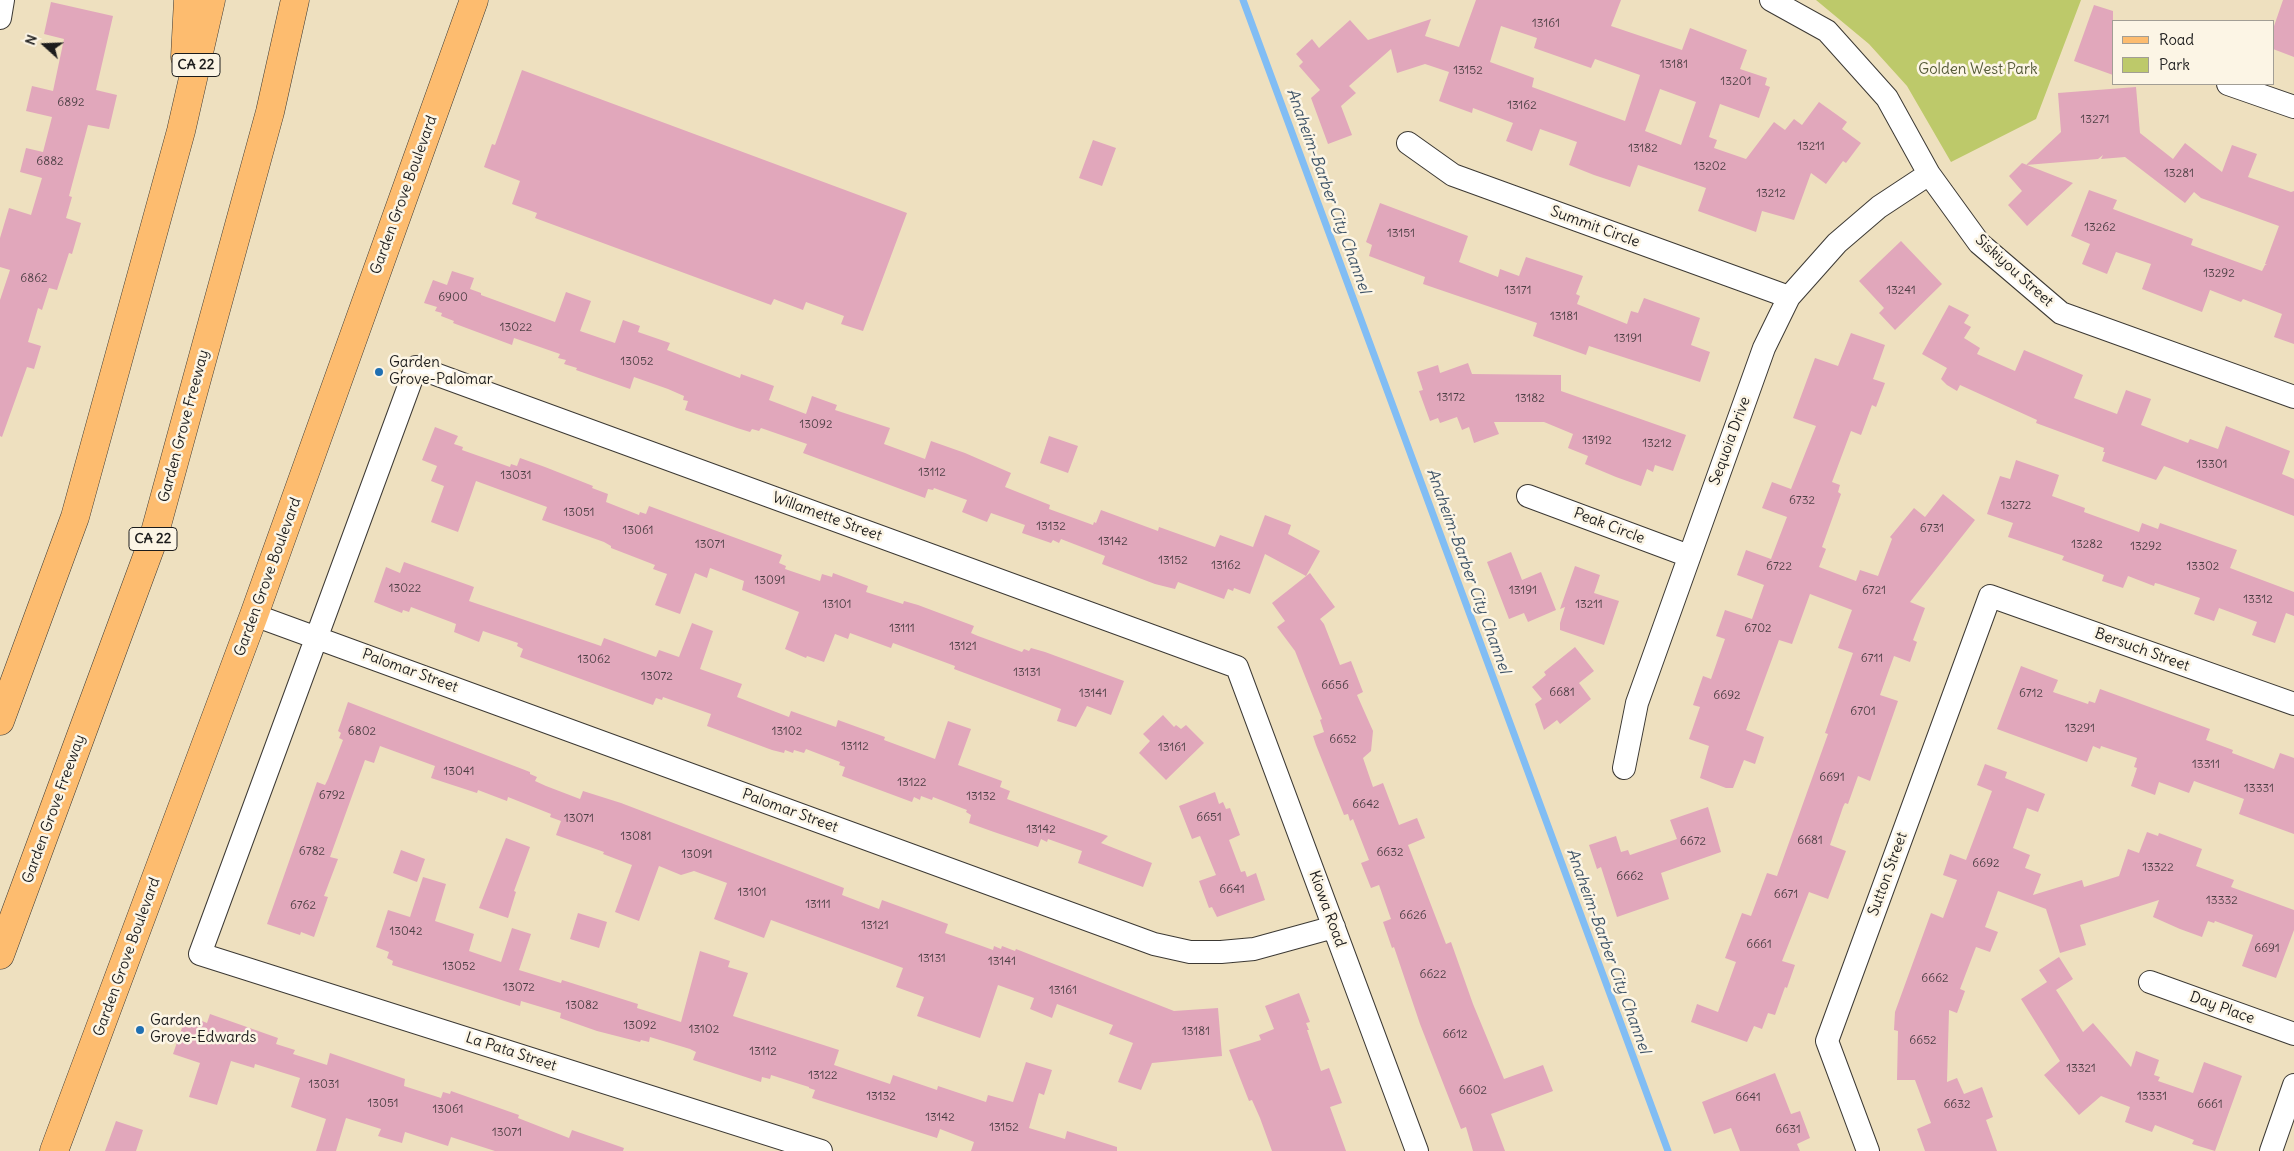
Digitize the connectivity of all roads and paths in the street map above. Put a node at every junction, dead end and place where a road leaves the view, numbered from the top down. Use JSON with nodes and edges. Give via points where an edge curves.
{"nodes":[{"id":1,"x":3,"y":0,"type":"edge"},
{"id":2,"x":188,"y":0,"type":"edge"},
{"id":3,"x":211,"y":0,"type":"edge"},
{"id":4,"x":295,"y":0,"type":"edge"},
{"id":5,"x":309,"y":0,"type":"edge"},
{"id":6,"x":474,"y":0,"type":"edge"},
{"id":7,"x":1771,"y":0,"type":"edge"},
{"id":8,"x":0,"y":18,"type":"edge"},
{"id":9,"x":2231,"y":85,"type":"edge"},
{"id":10,"x":2294,"y":107,"type":"edge"},
{"id":11,"x":270,"y":112,"type":"junction"},
{"id":12,"x":181,"y":131,"type":"junction"},
{"id":13,"x":1408,"y":143,"type":"dead end"},
{"id":14,"x":1929,"y":174,"type":"junction"},
{"id":15,"x":1789,"y":297,"type":"junction"},
{"id":16,"x":2294,"y":397,"type":"edge"},
{"id":17,"x":1528,"y":496,"type":"dead end"},
{"id":18,"x":1689,"y":556,"type":"junction"},
{"id":19,"x":1990,"y":596,"type":"joint"},
{"id":20,"x":254,"y":615,"type":"junction"},
{"id":21,"x":316,"y":637,"type":"junction"},
{"id":22,"x":1238,"y":666,"type":"joint"},
{"id":23,"x":2294,"y":704,"type":"edge"},
{"id":24,"x":0,"y":721,"type":"edge"},
{"id":25,"x":1624,"y":768,"type":"dead end"},
{"id":26,"x":1334,"y":927,"type":"junction"},
{"id":27,"x":0,"y":955,"type":"edge"},
{"id":28,"x":2150,"y":982,"type":"dead end"},
{"id":29,"x":2294,"y":1034,"type":"edge"},
{"id":30,"x":2294,"y":1085,"type":"edge"},
{"id":31,"x":54,"y":1151,"type":"edge"},
{"id":32,"x":821,"y":1151,"type":"edge"},
{"id":33,"x":1417,"y":1151,"type":"edge"},
{"id":34,"x":1868,"y":1151,"type":"edge"},
{"id":35,"x":2271,"y":1151,"type":"edge"}],
"edges":[{"from":1,"to":8,"type":"street"},
{"from":2,"to":12,"type":"main road"},
{"from":3,"to":12,"type":"main road","number":"CA 22"},
{"from":4,"to":11,"type":"main road","name":"Garden Grove Freeway","number":"CA 22"},
{"from":5,"to":11,"type":"main road"},
{"from":6,"to":20,"type":"main road","name":"Garden Grove Boulevard"},
{"from":7,"to":14,"type":"street","name":"Siskiyou Street","via":[[1826,30],[1888,98]]},
{"from":9,"to":10,"type":"street"},
{"from":11,"to":27,"type":"main road","name":"Garden Grove Freeway","number":"CA 22","via":[[152,543]]},
{"from":12,"to":24,"type":"main road","number":"CA 22","via":[[75,517]]},
{"from":13,"to":15,"type":"street","name":"Summit Circle","via":[[1453,175]]},
{"from":14,"to":15,"type":"street","name":"Sequoia Drive","via":[[1879,207],[1837,243]]},
{"from":14,"to":16,"type":"street","name":"Siskiyou Street","via":[[1979,243],[2061,313]]},
{"from":15,"to":18,"type":"street","name":"Sequoia Drive","via":[[1764,348]]},
{"from":17,"to":18,"type":"street","name":"Peak Circle"},
{"from":18,"to":25,"type":"street","name":"Sequoia Drive","via":[[1637,703]]},
{"from":19,"to":23,"type":"street","name":"Bersuch Street"},
{"from":19,"to":34,"type":"street","name":"Sutton Street","via":[[1827,1041]]},
{"from":20,"to":21,"type":"street","name":"Palomar Street"},
{"from":20,"to":31,"type":"main road","name":"Garden Grove Boulevard"},
{"from":21,"to":22,"type":"street","name":"Willamette Street","via":[[416,367]]},
{"from":21,"to":26,"type":"street","name":"Palomar Street","via":[[1154,944],[1190,952],[1229,952],[1254,949]]},
{"from":21,"to":32,"type":"street","name":"La Pata Street","via":[[200,954]]},
{"from":22,"to":26,"type":"street","name":"Kiowa Road"},
{"from":26,"to":33,"type":"street","name":"Kiowa Road"},
{"from":28,"to":29,"type":"street","name":"Day Place"},
{"from":30,"to":35,"type":"street"}]}
